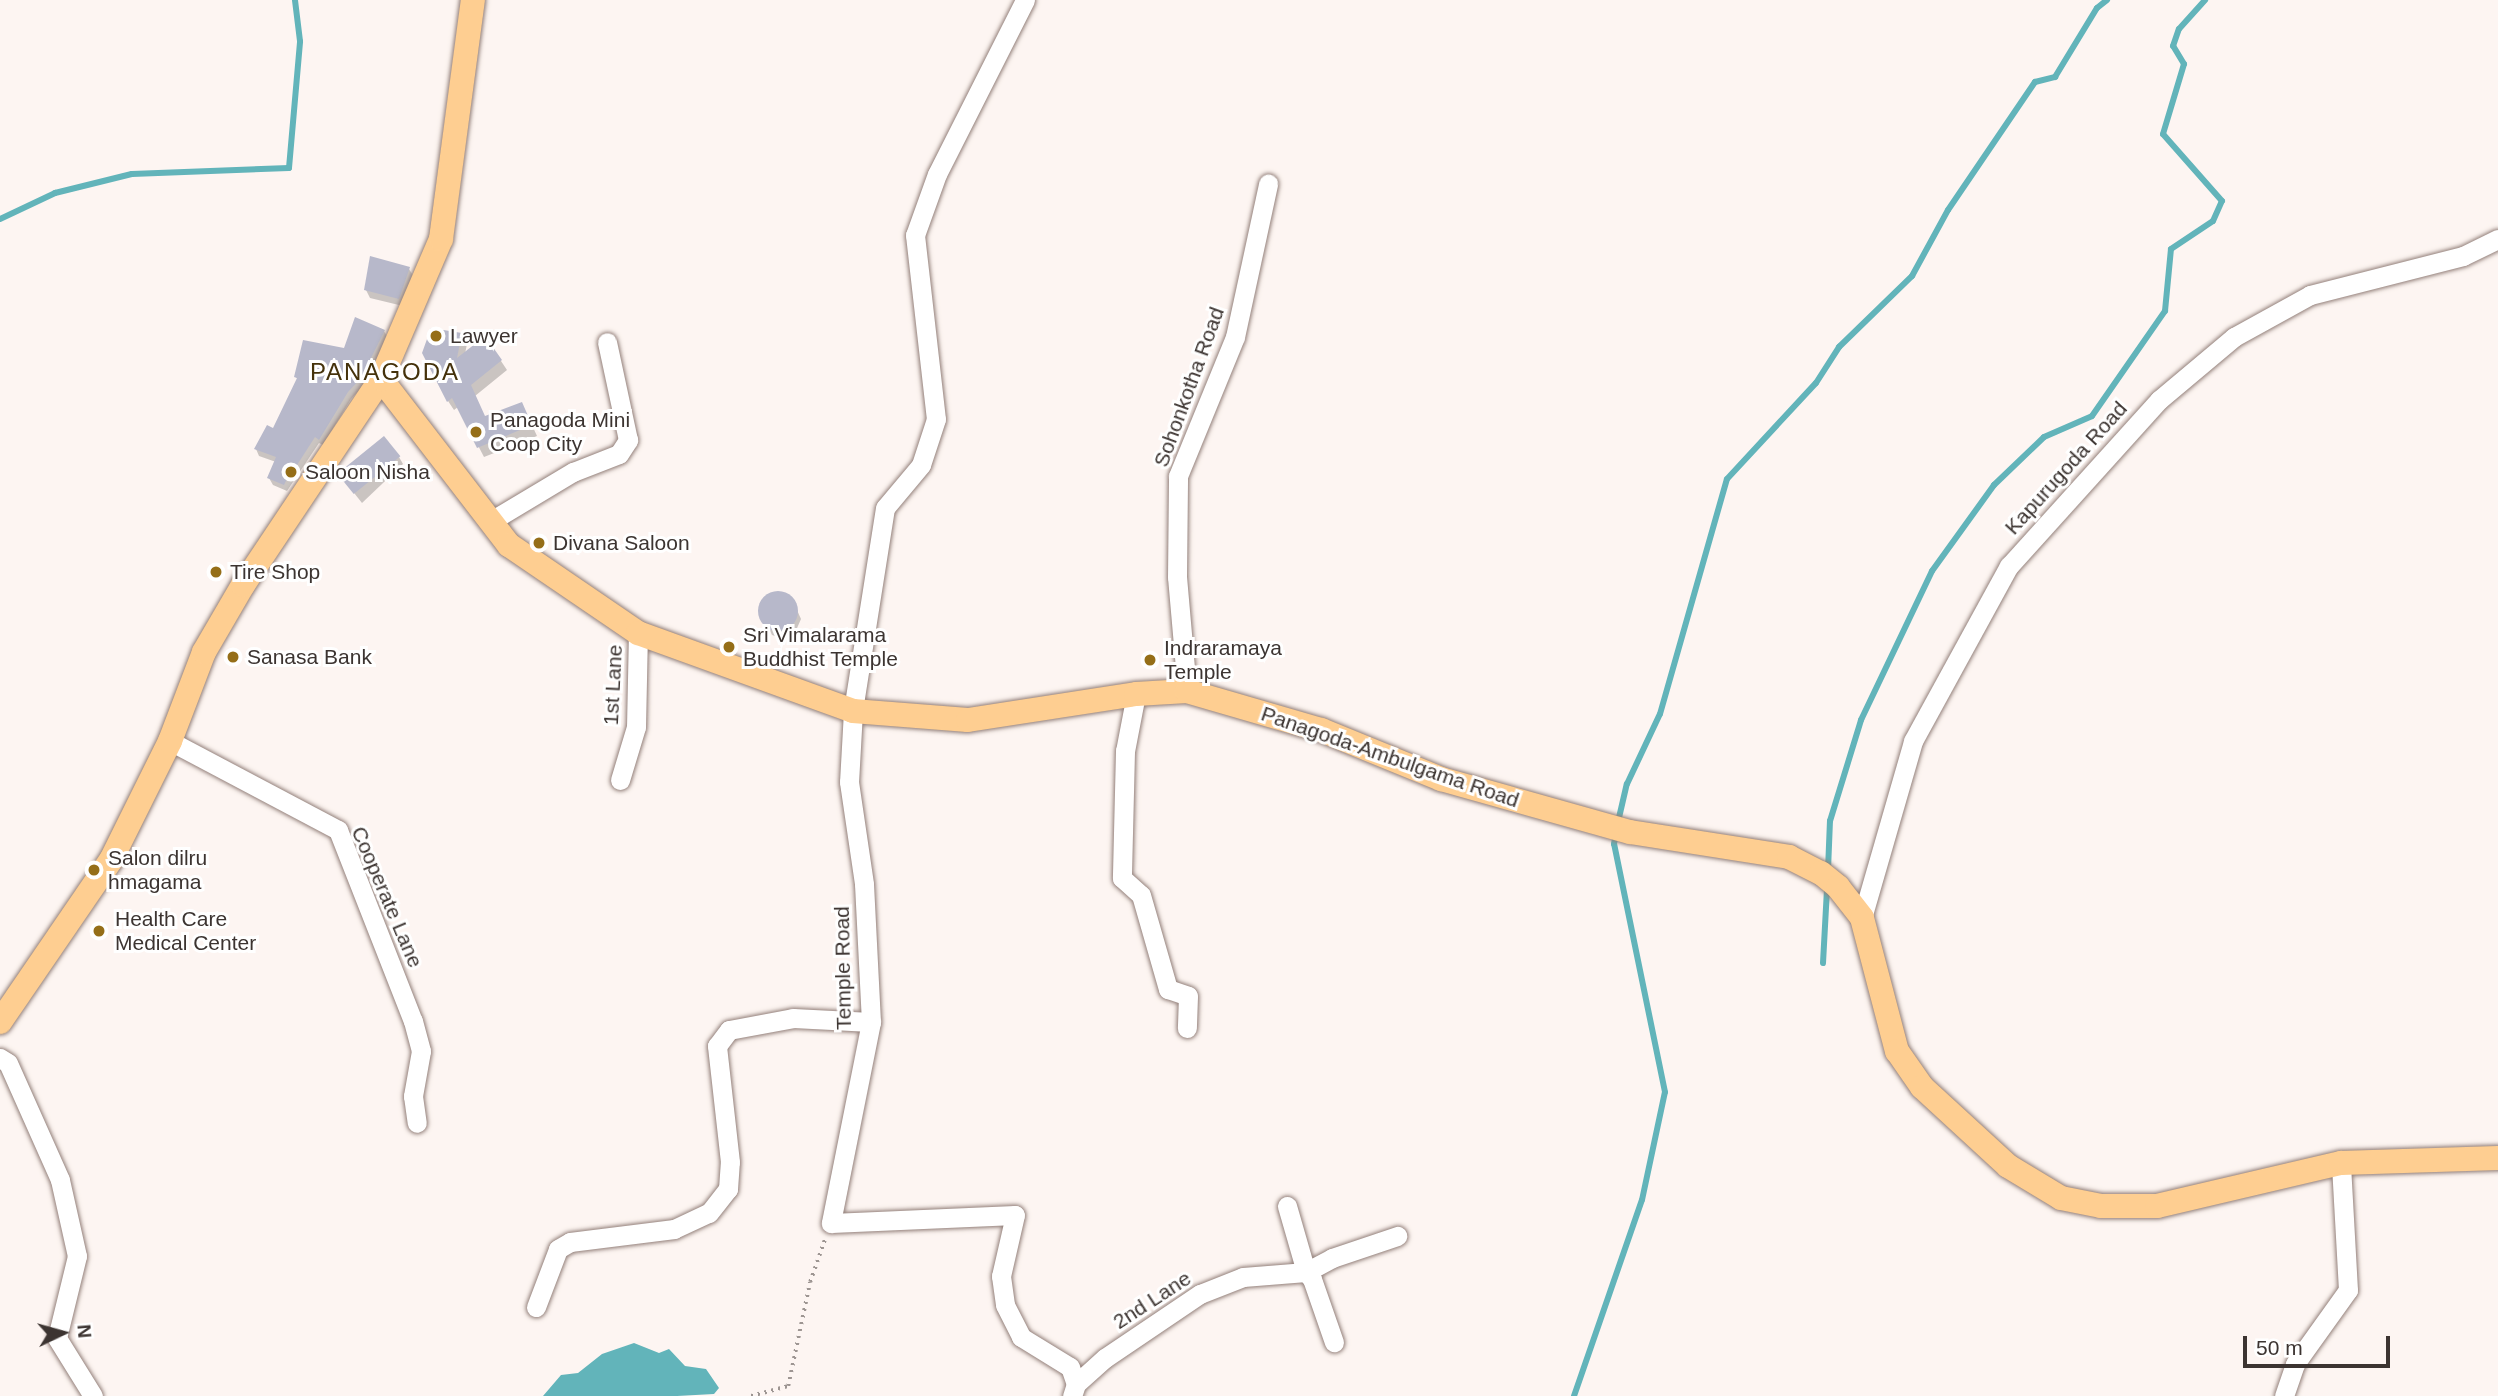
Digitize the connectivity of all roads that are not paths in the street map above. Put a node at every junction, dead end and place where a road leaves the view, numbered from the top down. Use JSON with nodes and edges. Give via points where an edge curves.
{"nodes":[{"id":1,"x":473,"y":0,"type":"edge"},
{"id":2,"x":1026,"y":0,"type":"edge"},
{"id":3,"x":1269,"y":184,"type":"dead end"},
{"id":4,"x":2498,"y":239,"type":"edge"},
{"id":5,"x":607,"y":342,"type":"dead end"},
{"id":6,"x":381,"y":379,"type":"junction"},
{"id":7,"x":491,"y":521,"type":"junction"},
{"id":8,"x":638,"y":633,"type":"junction"},
{"id":9,"x":1187,"y":691,"type":"junction"},
{"id":10,"x":1136,"y":694,"type":"junction"},
{"id":11,"x":853,"y":711,"type":"junction"},
{"id":12,"x":170,"y":741,"type":"junction"},
{"id":13,"x":620,"y":780,"type":"dead end"},
{"id":14,"x":1862,"y":918,"type":"junction"},
{"id":15,"x":1,"y":1019,"type":"edge"},
{"id":16,"x":871,"y":1022,"type":"junction"},
{"id":17,"x":1187,"y":1028,"type":"dead end"},
{"id":18,"x":0,"y":1058,"type":"edge"},
{"id":19,"x":417,"y":1123,"type":"dead end"},
{"id":20,"x":2498,"y":1158,"type":"edge"},
{"id":21,"x":2341,"y":1163,"type":"junction"},
{"id":22,"x":1286,"y":1206,"type":"dead end"},
{"id":23,"x":1397,"y":1236,"type":"dead end"},
{"id":24,"x":1306,"y":1272,"type":"junction"},
{"id":25,"x":536,"y":1307,"type":"dead end"},
{"id":26,"x":1334,"y":1342,"type":"dead end"},
{"id":27,"x":1074,"y":1390,"type":"edge"},
{"id":28,"x":93,"y":1396,"type":"edge"},
{"id":29,"x":2284,"y":1396,"type":"edge"}],
"edges":[{"from":1,"to":6,"type":"main road","via":[[441,239]]},
{"from":2,"to":11,"type":"street","name":"Temple Road","via":[[937,174],[915,234],[936,419],[921,466],[885,508]]},
{"from":3,"to":9,"type":"street","name":"Sohonkotha Road","via":[[1235,337],[1178,476],[1177,577]]},
{"from":4,"to":14,"type":"street","name":"Kapurugoda Road","via":[[2463,256],[2310,295],[2234,337],[2159,400],[2009,566],[1913,741]]},
{"from":5,"to":7,"type":"street","via":[[628,440],[620,454],[573,472]]},
{"from":6,"to":7,"type":"main road","name":"Panagoda-Ambulgama Road"},
{"from":6,"to":12,"type":"main road","via":[[243,585],[205,652]]},
{"from":7,"to":8,"type":"main road","name":"Panagoda-Ambulgama Road","via":[[509,545]]},
{"from":8,"to":11,"type":"main road","name":"Panagoda-Ambulgama Road"},
{"from":8,"to":13,"type":"street","name":"1st Lane","via":[[636,727]]},
{"from":9,"to":10,"type":"main road","name":"Panagoda-Ambulgama Road"},
{"from":9,"to":14,"type":"main road","name":"Panagoda-Ambulgama Road","via":[[1321,730],[1441,779],[1630,832],[1789,857],[1830,880]]},
{"from":10,"to":11,"type":"main road","name":"Panagoda-Ambulgama Road","via":[[968,720]]},
{"from":10,"to":17,"type":"street","via":[[1125,751],[1122,878],[1141,895],[1168,989],[1188,996]]},
{"from":11,"to":16,"type":"street","name":"Temple Road","via":[[849,782],[864,884]]},
{"from":12,"to":15,"type":"main road","via":[[111,860]]},
{"from":12,"to":19,"type":"street","name":"Cooperate Lane","via":[[338,830],[413,1021],[421,1051],[413,1096]]},
{"from":14,"to":21,"type":"main road","name":"Panagoda-Ambulgama Road","via":[[1898,1051],[1922,1087],[2008,1166],[2061,1198],[2101,1206],[2157,1206]]},
{"from":16,"to":25,"type":"street","via":[[793,1018],[729,1030],[717,1046],[730,1162],[728,1189],[709,1213],[674,1229],[569,1242],[558,1249]]},
{"from":16,"to":27,"type":"street","name":"Temple Road","via":[[831,1223],[1015,1215],[1000,1276],[1005,1305],[1021,1338],[1070,1367]]},
{"from":18,"to":28,"type":"street","via":[[8,1063],[60,1180],[77,1256],[57,1338]]},
{"from":20,"to":21,"type":"main road","name":"Panagoda-Ambulgama Road"},
{"from":21,"to":29,"type":"street","via":[[2348,1290],[2295,1364]]},
{"from":22,"to":24,"type":"street"},
{"from":23,"to":24,"type":"street"},
{"from":24,"to":26,"type":"street"},
{"from":24,"to":27,"type":"street","name":"2nd Lane","via":[[1243,1277],[1200,1294],[1105,1358]]}]}
